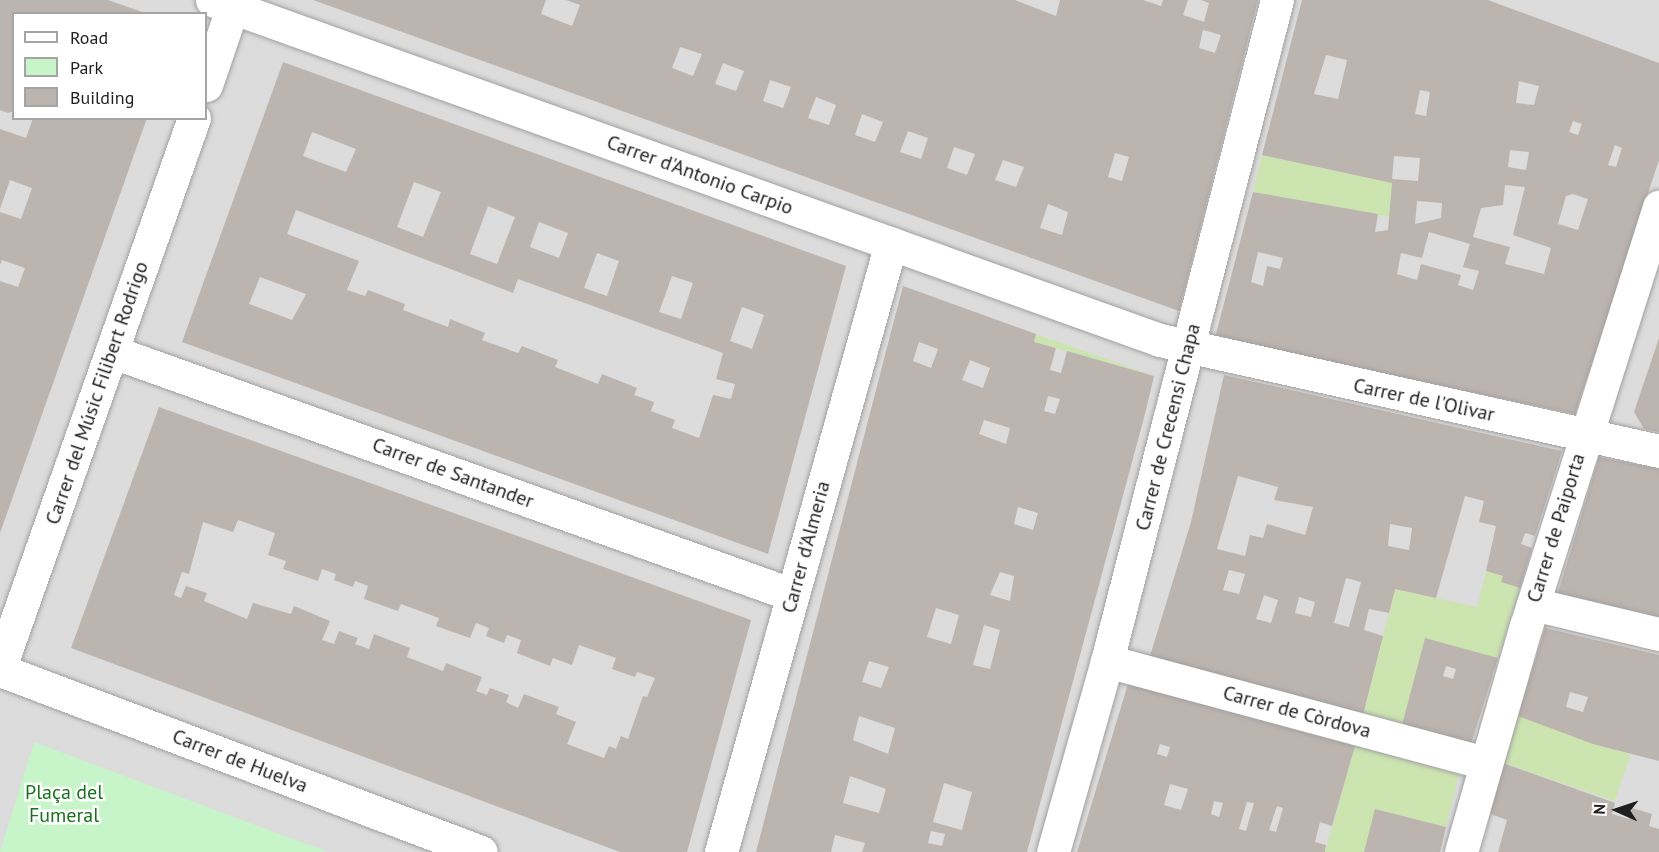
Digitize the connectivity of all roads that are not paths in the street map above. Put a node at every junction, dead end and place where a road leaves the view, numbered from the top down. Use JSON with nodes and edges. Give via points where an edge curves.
{"nodes":[{"id":1,"x":1277,"y":0,"type":"edge"},
{"id":2,"x":227,"y":2,"type":"edge"},
{"id":3,"x":207,"y":81,"type":"edge"},
{"id":4,"x":193,"y":120,"type":"edge"},
{"id":5,"x":1659,"y":207,"type":"edge"},
{"id":6,"x":891,"y":243,"type":"junction"},
{"id":7,"x":1189,"y":349,"type":"junction"},
{"id":8,"x":113,"y":352,"type":"junction"},
{"id":9,"x":1584,"y":435,"type":"junction"},
{"id":10,"x":1659,"y":451,"type":"edge"},
{"id":11,"x":793,"y":595,"type":"junction"},
{"id":12,"x":1533,"y":604,"type":"junction"},
{"id":13,"x":1659,"y":634,"type":"edge"},
{"id":14,"x":1107,"y":661,"type":"junction"},
{"id":15,"x":0,"y":669,"type":"edge"},
{"id":16,"x":1486,"y":763,"type":"junction"},
{"id":17,"x":481,"y":852,"type":"edge"},
{"id":18,"x":721,"y":852,"type":"edge"},
{"id":19,"x":1053,"y":852,"type":"edge"},
{"id":20,"x":1461,"y":852,"type":"edge"}],
"edges":[{"from":1,"to":7,"type":"street","name":"Carrer de Crecensi Chapa"},
{"from":2,"to":3,"type":"street"},
{"from":2,"to":6,"type":"street","name":"Carrer d'Antonio Carpio"},
{"from":4,"to":8,"type":"street","name":"Carrer del Músic Filibert Rodrigo"},
{"from":5,"to":9,"type":"street","name":"Carrer de Paiporta"},
{"from":6,"to":7,"type":"street","name":"Carrer d'Antonio Carpio"},
{"from":6,"to":11,"type":"street","name":"Carrer d'Almeria"},
{"from":7,"to":9,"type":"street","name":"Carrer de l'Olivar"},
{"from":7,"to":14,"type":"street","name":"Carrer de Crecensi Chapa"},
{"from":8,"to":11,"type":"street","name":"Carrer de Santander"},
{"from":8,"to":15,"type":"street","name":"Carrer del Músic Filibert Rodrigo"},
{"from":9,"to":10,"type":"street","name":"Carrer de l'Olivar"},
{"from":9,"to":12,"type":"street","name":"Carrer de Paiporta"},
{"from":11,"to":18,"type":"street","name":"Carrer d'Almeria"},
{"from":12,"to":13,"type":"street"},
{"from":12,"to":16,"type":"street","name":"Carrer de Paiporta"},
{"from":14,"to":16,"type":"street","name":"Carrer de Còrdova"},
{"from":14,"to":19,"type":"street","name":"Carrer de Crecensi Chapa"},
{"from":15,"to":17,"type":"street","name":"Carrer de Huelva"},
{"from":16,"to":20,"type":"street","name":"Carrer de Paiporta"}]}
